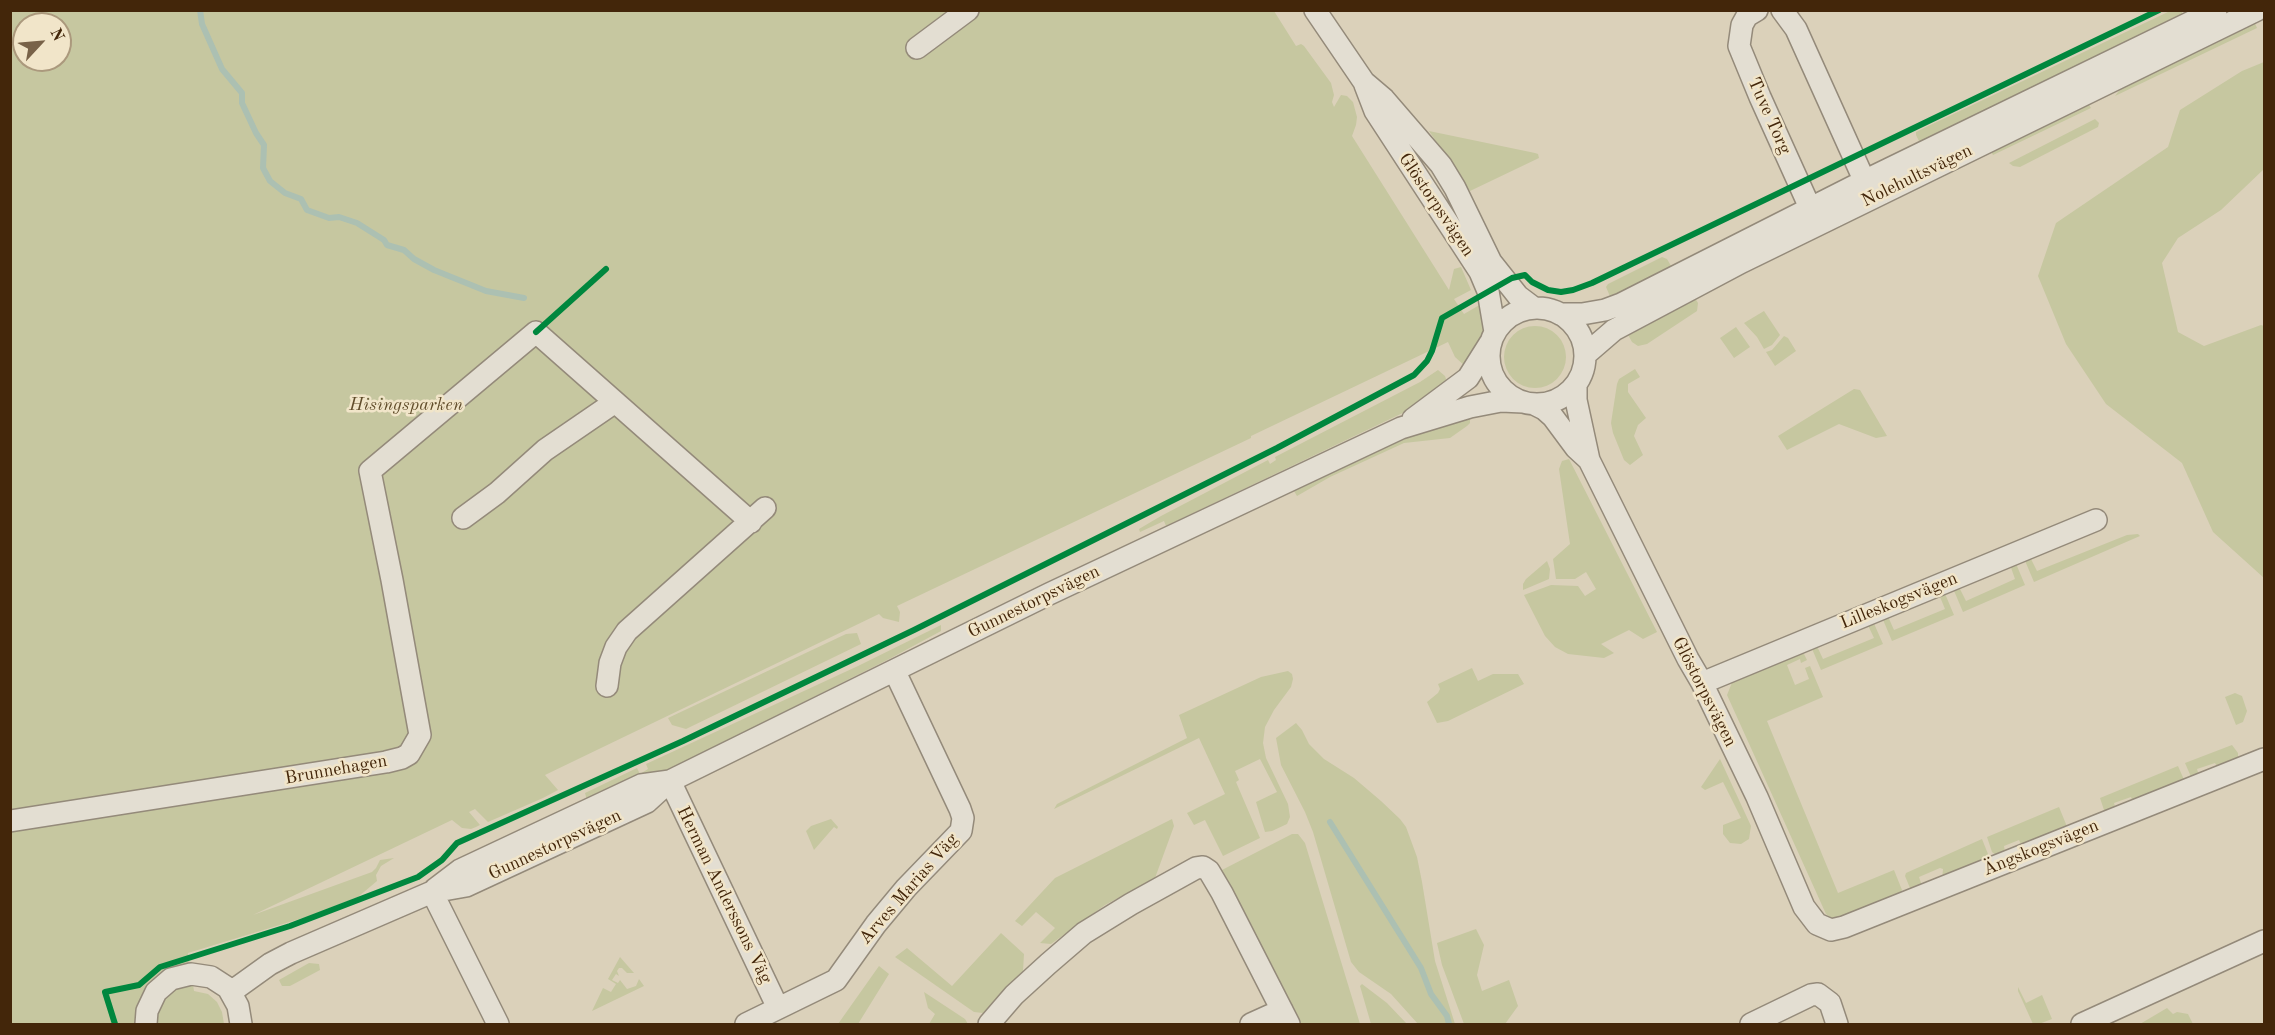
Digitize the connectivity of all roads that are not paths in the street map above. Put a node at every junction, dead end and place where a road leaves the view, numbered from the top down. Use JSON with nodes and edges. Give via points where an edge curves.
{"nodes":[{"id":1,"x":968,"y":10,"type":"edge"},
{"id":2,"x":1315,"y":10,"type":"edge"},
{"id":3,"x":1756,"y":10,"type":"edge"},
{"id":4,"x":1782,"y":10,"type":"edge"},
{"id":5,"x":2216,"y":10,"type":"edge"},
{"id":6,"x":2257,"y":10,"type":"edge"},
{"id":7,"x":917,"y":48,"type":"dead end"},
{"id":8,"x":1364,"y":82,"type":"junction"},
{"id":9,"x":1868,"y":190,"type":"junction"},
{"id":10,"x":1814,"y":216,"type":"junction"},
{"id":11,"x":1534,"y":308,"type":"junction"},
{"id":12,"x":1560,"y":314,"type":"junction"},
{"id":13,"x":1493,"y":337,"type":"junction"},
{"id":14,"x":1585,"y":355,"type":"junction"},
{"id":15,"x":1576,"y":384,"type":"junction"},
{"id":16,"x":615,"y":402,"type":"junction"},
{"id":17,"x":1528,"y":403,"type":"junction"},
{"id":18,"x":1401,"y":428,"type":"junction"},
{"id":19,"x":1589,"y":460,"type":"junction"},
{"id":20,"x":463,"y":518,"type":"dead end"},
{"id":21,"x":2096,"y":520,"type":"dead end"},
{"id":22,"x":895,"y":672,"type":"junction"},
{"id":23,"x":1702,"y":683,"type":"junction"},
{"id":24,"x":607,"y":686,"type":"dead end"},
{"id":25,"x":2265,"y":759,"type":"edge"},
{"id":26,"x":670,"y":781,"type":"junction"},
{"id":27,"x":10,"y":821,"type":"edge"},
{"id":28,"x":432,"y":892,"type":"junction"},
{"id":29,"x":1817,"y":924,"type":"joint"},
{"id":30,"x":2265,"y":941,"type":"edge"},
{"id":31,"x":231,"y":992,"type":"junction"},
{"id":32,"x":778,"y":1008,"type":"junction"},
{"id":33,"x":1286,"y":1017,"type":"edge"},
{"id":34,"x":146,"y":1024,"type":"edge"},
{"id":35,"x":241,"y":1024,"type":"edge"},
{"id":36,"x":498,"y":1024,"type":"edge"},
{"id":37,"x":746,"y":1024,"type":"edge"},
{"id":38,"x":989,"y":1024,"type":"edge"},
{"id":39,"x":1251,"y":1024,"type":"edge"},
{"id":40,"x":1751,"y":1024,"type":"edge"},
{"id":41,"x":1837,"y":1024,"type":"edge"},
{"id":42,"x":2082,"y":1024,"type":"edge"}],
"edges":[{"from":1,"to":7,"type":"street"},
{"from":2,"to":8,"type":"street","name":"Glöstorpsvägen"},
{"from":3,"to":10,"type":"street","name":"Tuve Torg","via":[[1742,25],[1739,46]]},
{"from":4,"to":9,"type":"street","via":[[1796,28]]},
{"from":5,"to":9,"type":"street","name":"Nolehultsvägen"},
{"from":6,"to":9,"type":"street","name":"Nolehultsvägen"},
{"from":8,"to":11,"type":"street","name":"Glöstorpsvägen","via":[[1441,165],[1491,262],[1518,296]]},
{"from":8,"to":13,"type":"street","name":"Glöstorpsvägen","via":[[1375,111],[1480,272],[1488,291]]},
{"from":9,"to":10,"type":"street","name":"Nolehultsvägen"},
{"from":10,"to":12,"type":"street","name":"Nolehultsvägen","via":[[1621,304],[1582,314]]},
{"from":10,"to":14,"type":"street","name":"Nolehultsvägen","via":[[1614,330]]},
{"from":11,"to":12,"type":"street","name":"Nolehultsvägen"},
{"from":11,"to":13,"type":"street","via":[[1508,318]]},
{"from":12,"to":14,"type":"street","via":[[1580,334]]},
{"from":13,"to":17,"type":"street","via":[[1489,361],[1495,379],[1510,396]]},
{"from":13,"to":18,"type":"street","name":"Gunnestorpsvägen","via":[[1468,378]]},
{"from":14,"to":15,"type":"street"},
{"from":15,"to":17,"type":"street","via":[[1553,401]]},
{"from":15,"to":19,"type":"street","name":"Glöstorpsvägen"},
{"from":16,"to":20,"type":"street","via":[[545,450]]},
{"from":16,"to":24,"type":"street","via":[[758,515],[627,631],[610,663]]},
{"from":16,"to":27,"type":"street","name":"Brunnehagen","via":[[536,332],[370,471],[420,735],[409,754],[386,762]]},
{"from":17,"to":18,"type":"street","name":"Gunnestorpsvägen","via":[[1492,402]]},
{"from":17,"to":19,"type":"street","name":"Glöstorpsvägen","via":[[1553,417]]},
{"from":18,"to":22,"type":"street","name":"Gunnestorpsvägen","via":[[1049,594]]},
{"from":19,"to":23,"type":"street","name":"Glöstorpsvägen"},
{"from":21,"to":23,"type":"street","name":"Lilleskogsvägen"},
{"from":22,"to":26,"type":"street","name":"Gunnestorpsvägen"},
{"from":22,"to":32,"type":"street","name":"Arves Marias Väg","via":[[960,809],[961,831],[906,888],[836,980]]},
{"from":23,"to":29,"type":"street","name":"Glöstorpsvägen","via":[[1757,797],[1796,892]]},
{"from":25,"to":29,"type":"street","name":"Ängskogsvägen","via":[[1844,927],[1831,930]]},
{"from":26,"to":28,"type":"street","name":"Gunnestorpsvägen","via":[[641,785],[460,870]]},
{"from":26,"to":32,"type":"street","name":"Herman Anderssons Väg"},
{"from":28,"to":31,"type":"street","name":"Gunnestorpsvägen","via":[[291,953]]},
{"from":28,"to":36,"type":"street"},
{"from":30,"to":42,"type":"street"},
{"from":31,"to":34,"type":"street","via":[[211,977],[181,975],[156,992]]},
{"from":31,"to":35,"type":"street"},
{"from":32,"to":37,"type":"street","name":"Arves Marias Väg"},
{"from":33,"to":38,"type":"street","via":[[1222,893],[1203,867],[1084,933],[1023,987]]},
{"from":33,"to":39,"type":"street"},
{"from":40,"to":41,"type":"street","via":[[1818,993],[1830,1003]]}]}
